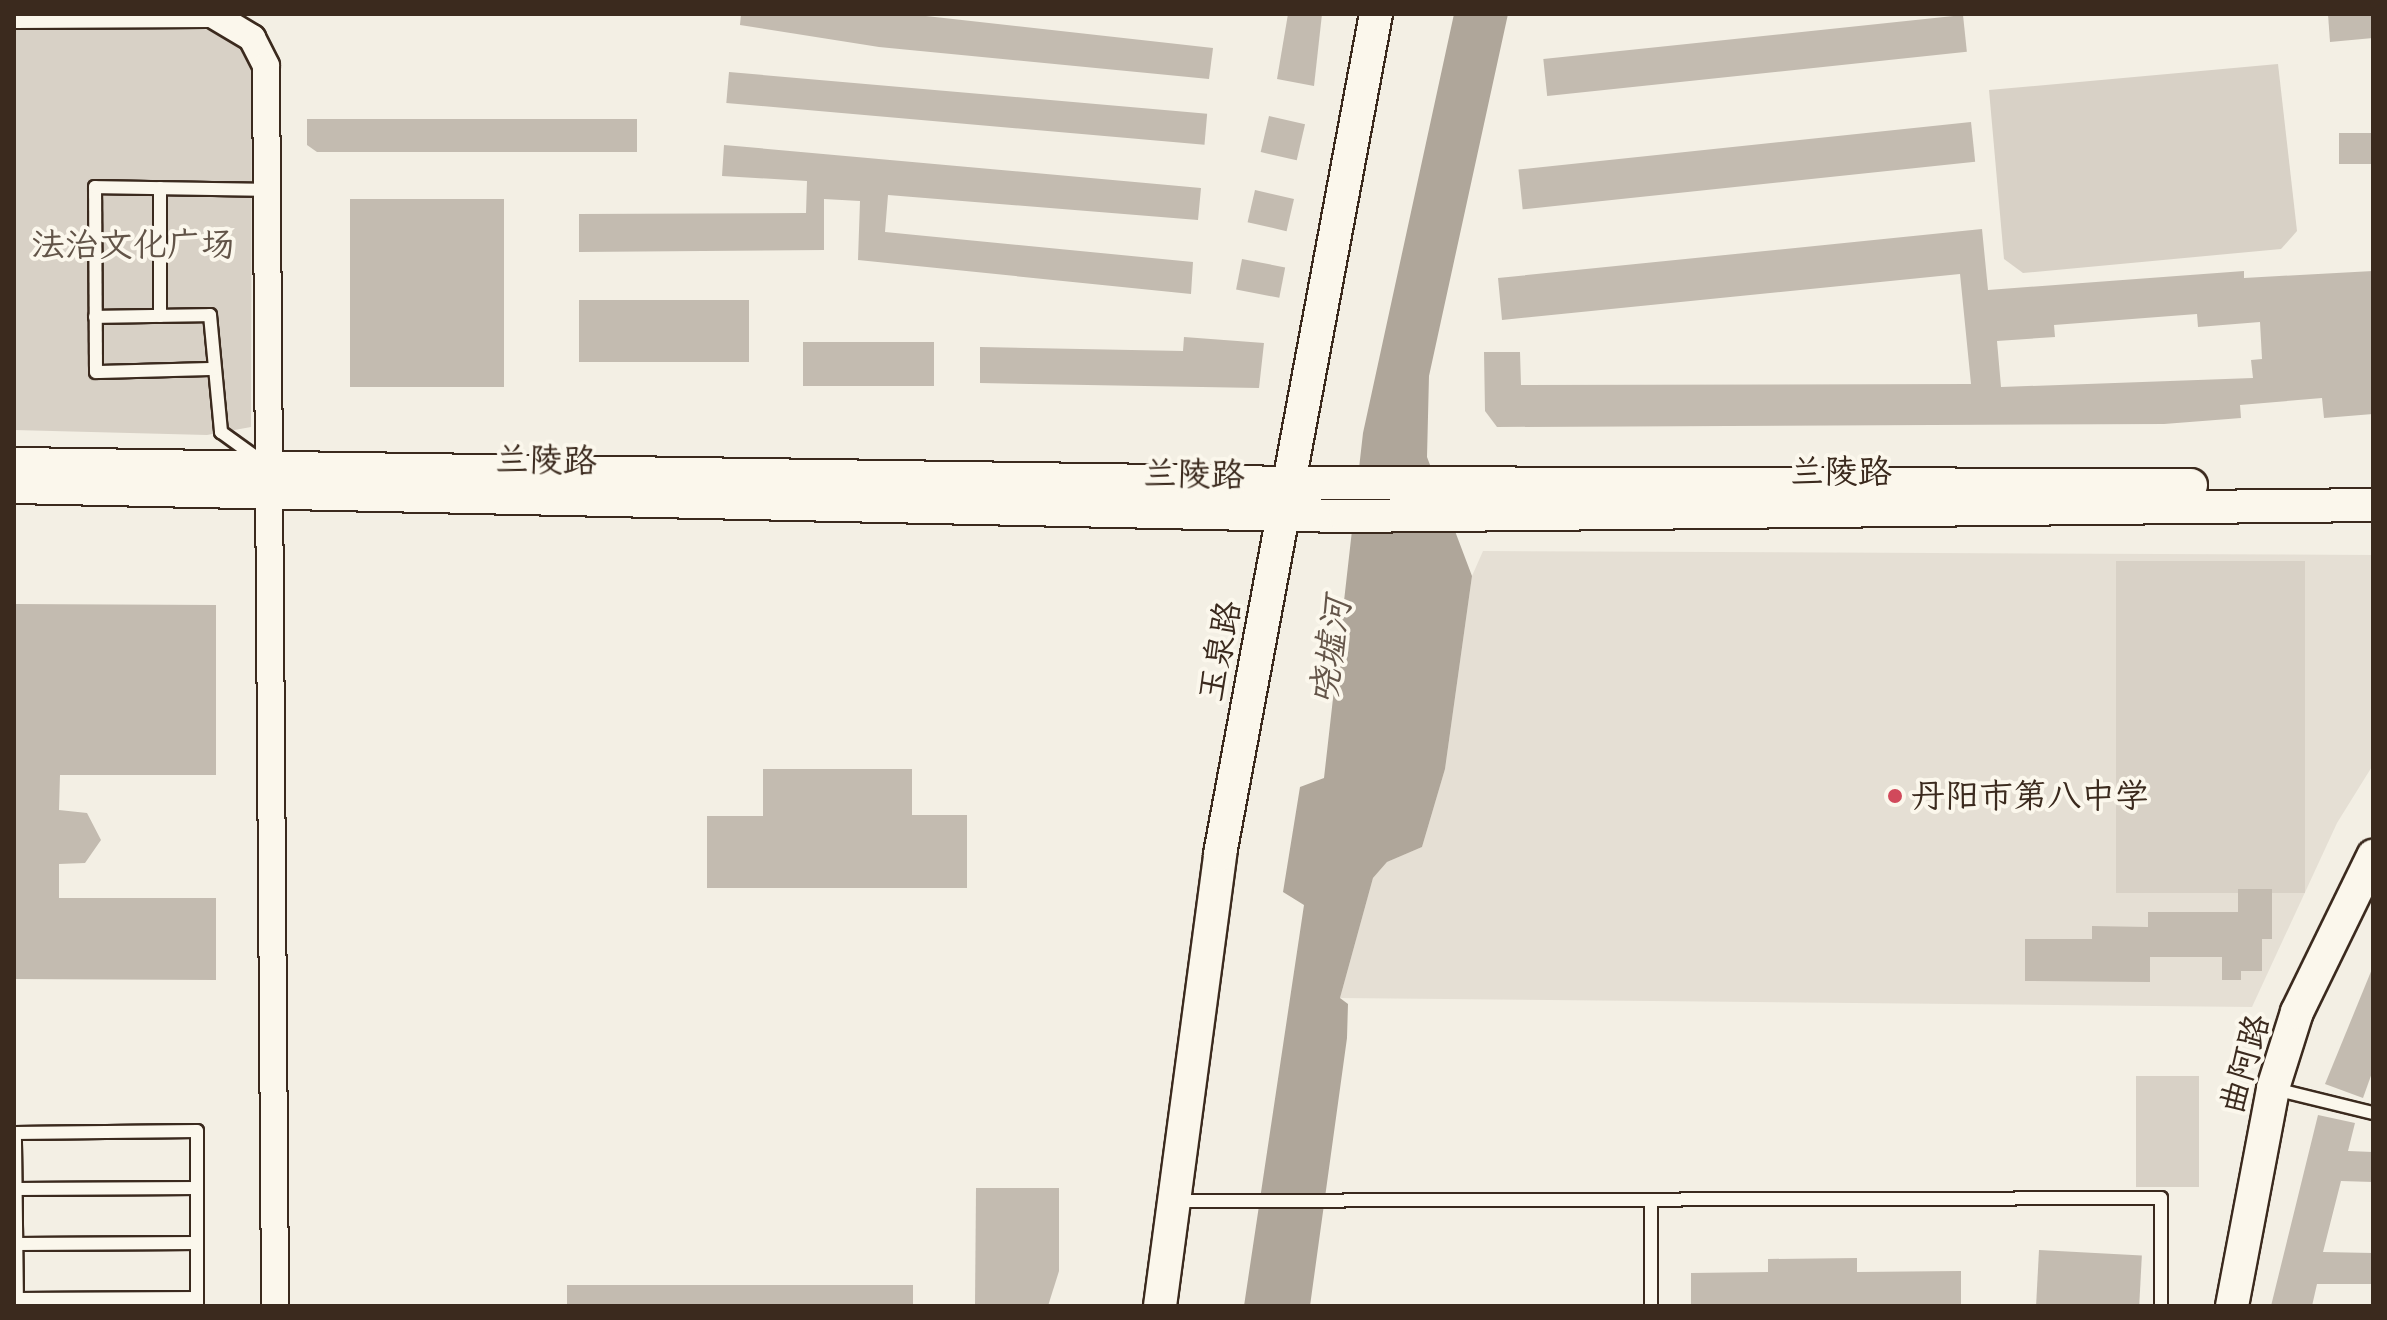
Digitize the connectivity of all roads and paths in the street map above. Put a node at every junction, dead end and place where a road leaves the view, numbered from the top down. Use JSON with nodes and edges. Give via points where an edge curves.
{"nodes":[{"id":1,"x":1376,"y":14,"type":"edge"},
{"id":2,"x":14,"y":15,"type":"edge"},
{"id":3,"x":160,"y":188,"type":"junction"},
{"id":4,"x":268,"y":190,"type":"junction"},
{"id":5,"x":160,"y":316,"type":"junction"},
{"id":6,"x":95,"y":317,"type":"junction"},
{"id":7,"x":213,"y":369,"type":"junction"},
{"id":8,"x":14,"y":464,"type":"edge"},
{"id":9,"x":272,"y":481,"type":"junction"},
{"id":10,"x":2373,"y":485,"type":"edge"},
{"id":11,"x":14,"y":487,"type":"edge"},
{"id":12,"x":1453,"y":498,"type":"junction"},
{"id":13,"x":1286,"y":499,"type":"junction"},
{"id":14,"x":2373,"y":505,"type":"edge"},
{"id":15,"x":2373,"y":856,"type":"edge"},
{"id":16,"x":2273,"y":1088,"type":"junction"},
{"id":17,"x":2373,"y":1113,"type":"edge"},
{"id":18,"x":197,"y":1188,"type":"junction"},
{"id":19,"x":15,"y":1189,"type":"edge"},
{"id":20,"x":1651,"y":1200,"type":"junction"},
{"id":21,"x":1175,"y":1201,"type":"junction"},
{"id":22,"x":197,"y":1243,"type":"junction"},
{"id":23,"x":16,"y":1244,"type":"junction"},
{"id":24,"x":17,"y":1302,"type":"edge"},
{"id":25,"x":197,"y":1302,"type":"edge"},
{"id":26,"x":275,"y":1306,"type":"edge"},
{"id":27,"x":1160,"y":1306,"type":"edge"},
{"id":28,"x":1651,"y":1306,"type":"edge"},
{"id":29,"x":2161,"y":1306,"type":"edge"},
{"id":30,"x":2232,"y":1306,"type":"edge"}],
"edges":[{"from":1,"to":13,"type":"street","name":"玉泉路"},
{"from":2,"to":4,"type":"street","via":[[212,14],[234,21],[266,66]]},
{"from":3,"to":4,"type":"lane"},
{"from":3,"to":5,"type":"lane"},
{"from":3,"to":6,"type":"lane","via":[[95,187]]},
{"from":4,"to":9,"type":"street"},
{"from":5,"to":6,"type":"lane"},
{"from":5,"to":7,"type":"lane","via":[[210,315]]},
{"from":6,"to":7,"type":"lane","via":[[96,372]]},
{"from":7,"to":9,"type":"lane","via":[[221,432]]},
{"from":8,"to":9,"type":"street","name":"兰陵路"},
{"from":9,"to":11,"type":"street","name":"兰陵路"},
{"from":9,"to":13,"type":"street","name":"兰陵路"},
{"from":9,"to":26,"type":"street"},
{"from":10,"to":12,"type":"street","name":"兰陵路"},
{"from":12,"to":13,"type":"street","name":"兰陵路","via":[[1341,484]]},
{"from":12,"to":13,"type":"street","name":"兰陵路","via":[[1345,516]]},
{"from":12,"to":14,"type":"street","name":"兰陵路"},
{"from":13,"to":21,"type":"street","name":"玉泉路","via":[[1220,854]]},
{"from":15,"to":16,"type":"street","name":"曲阿路","via":[[2297,1012]]},
{"from":16,"to":17,"type":"lane"},
{"from":16,"to":30,"type":"street","name":"曲阿路"},
{"from":18,"to":19,"type":"lane"},
{"from":18,"to":19,"type":"lane","via":[[197,1131],[181,1131],[15,1133]]},
{"from":18,"to":22,"type":"lane"},
{"from":19,"to":23,"type":"lane"},
{"from":20,"to":21,"type":"lane"},
{"from":20,"to":28,"type":"lane"},
{"from":20,"to":29,"type":"lane","via":[[2161,1198]]},
{"from":21,"to":27,"type":"street","name":"玉泉路"},
{"from":22,"to":23,"type":"lane"},
{"from":22,"to":25,"type":"lane"},
{"from":23,"to":24,"type":"lane"},
{"from":24,"to":25,"type":"lane"}]}
